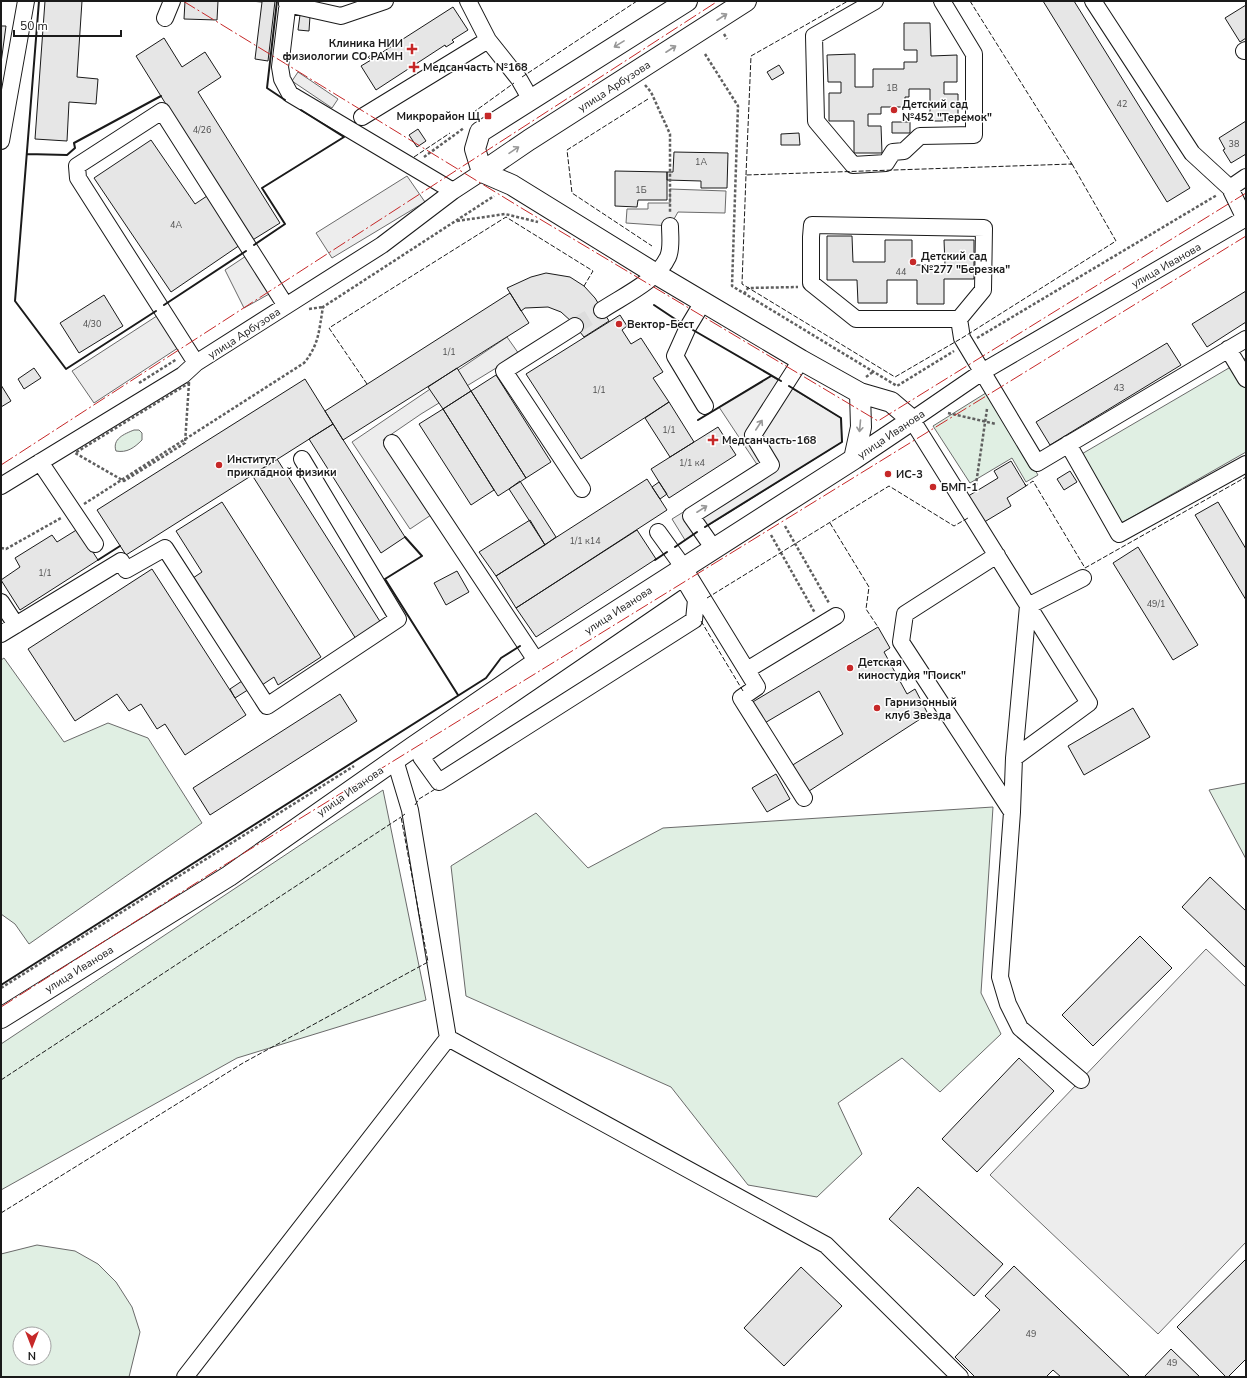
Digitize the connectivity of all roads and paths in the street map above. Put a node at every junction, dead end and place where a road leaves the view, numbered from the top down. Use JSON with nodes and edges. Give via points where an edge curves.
{"nodes":[{"id":1,"x":26,"y":1,"type":"edge"},
{"id":2,"x":172,"y":1,"type":"edge"},
{"id":3,"x":386,"y":1,"type":"edge"},
{"id":4,"x":468,"y":1,"type":"edge"},
{"id":5,"x":687,"y":1,"type":"edge"},
{"id":6,"x":746,"y":1,"type":"edge"},
{"id":7,"x":875,"y":1,"type":"edge"},
{"id":8,"x":942,"y":1,"type":"edge"},
{"id":9,"x":1093,"y":1,"type":"edge"},
{"id":10,"x":287,"y":2,"type":"edge"},
{"id":11,"x":165,"y":18,"type":"dead end"},
{"id":12,"x":488,"y":40,"type":"junction"},
{"id":13,"x":705,"y":54,"type":"dead end"},
{"id":14,"x":634,"y":73,"type":"junction"},
{"id":15,"x":530,"y":100,"type":"junction"},
{"id":16,"x":362,"y":117,"type":"dead end"},
{"id":17,"x":466,"y":127,"type":"dead end"},
{"id":18,"x":1,"y":141,"type":"edge"},
{"id":19,"x":410,"y":166,"type":"junction"},
{"id":20,"x":482,"y":172,"type":"junction"},
{"id":21,"x":1246,"y":177,"type":"edge"},
{"id":22,"x":1230,"y":188,"type":"junction"},
{"id":23,"x":453,"y":191,"type":"junction"},
{"id":24,"x":494,"y":195,"type":"dead end"},
{"id":25,"x":1246,"y":219,"type":"edge"},
{"id":26,"x":455,"y":221,"type":"junction"},
{"id":27,"x":540,"y":222,"type":"dead end"},
{"id":28,"x":670,"y":226,"type":"joint"},
{"id":29,"x":656,"y":274,"type":"junction"},
{"id":30,"x":815,"y":287,"type":"junction"},
{"id":31,"x":744,"y":294,"type":"junction"},
{"id":32,"x":703,"y":302,"type":"junction"},
{"id":33,"x":286,"y":306,"type":"junction"},
{"id":34,"x":602,"y":310,"type":"tunnel mouth"},
{"id":35,"x":959,"y":319,"type":"junction"},
{"id":36,"x":575,"y":326,"type":"tunnel mouth"},
{"id":37,"x":1246,"y":339,"type":"edge"},
{"id":38,"x":966,"y":344,"type":"junction"},
{"id":39,"x":1228,"y":350,"type":"junction"},
{"id":40,"x":801,"y":360,"type":"junction"},
{"id":41,"x":196,"y":363,"type":"junction"},
{"id":42,"x":986,"y":378,"type":"junction"},
{"id":43,"x":1246,"y":379,"type":"edge"},
{"id":44,"x":860,"y":393,"type":"junction"},
{"id":45,"x":705,"y":406,"type":"dead end"},
{"id":46,"x":944,"y":412,"type":"dead end"},
{"id":47,"x":912,"y":420,"type":"junction"},
{"id":48,"x":986,"y":422,"type":"junction"},
{"id":49,"x":1016,"y":427,"type":"junction"},
{"id":50,"x":392,"y":443,"type":"dead end"},
{"id":51,"x":1068,"y":444,"type":"junction"},
{"id":52,"x":76,"y":453,"type":"joint"},
{"id":53,"x":302,"y":459,"type":"dead end"},
{"id":54,"x":854,"y":459,"type":"junction"},
{"id":55,"x":40,"y":462,"type":"junction"},
{"id":56,"x":1246,"y":464,"type":"edge"},
{"id":57,"x":3,"y":481,"type":"edge"},
{"id":58,"x":582,"y":489,"type":"dead end"},
{"id":59,"x":974,"y":492,"type":"dead end"},
{"id":60,"x":73,"y":511,"type":"junction"},
{"id":61,"x":785,"y":526,"type":"dead end"},
{"id":62,"x":658,"y":532,"type":"dead end"},
{"id":63,"x":771,"y":535,"type":"dead end"},
{"id":64,"x":95,"y":544,"type":"dead end"},
{"id":65,"x":1,"y":548,"type":"edge"},
{"id":66,"x":714,"y":549,"type":"junction"},
{"id":67,"x":997,"y":555,"type":"junction"},
{"id":68,"x":684,"y":568,"type":"junction"},
{"id":69,"x":1083,"y":578,"type":"dead end"},
{"id":70,"x":696,"y":600,"type":"joint"},
{"id":71,"x":1,"y":602,"type":"edge"},
{"id":72,"x":1028,"y":606,"type":"junction"},
{"id":73,"x":836,"y":616,"type":"joint"},
{"id":74,"x":16,"y":625,"type":"junction"},
{"id":75,"x":822,"y":625,"type":"junction"},
{"id":76,"x":1,"y":634,"type":"edge"},
{"id":77,"x":537,"y":662,"type":"junction"},
{"id":78,"x":747,"y":670,"type":"junction"},
{"id":79,"x":1014,"y":758,"type":"junction"},
{"id":80,"x":394,"y":760,"type":"junction"},
{"id":81,"x":357,"y":764,"type":"dead end"},
{"id":82,"x":804,"y":798,"type":"dead end"},
{"id":83,"x":1012,"y":812,"type":"junction"},
{"id":84,"x":1,"y":988,"type":"edge"},
{"id":85,"x":1,"y":1018,"type":"edge"},
{"id":86,"x":448,"y":1038,"type":"junction"},
{"id":87,"x":1081,"y":1080,"type":"dead end"},
{"id":88,"x":185,"y":1377,"type":"edge"},
{"id":89,"x":960,"y":1377,"type":"edge"}],
"edges":[{"from":1,"to":18,"type":"street"},
{"from":2,"to":11,"type":"street"},
{"from":3,"to":10,"type":"street","via":[[341,16]]},
{"from":4,"to":12,"type":"street"},
{"from":5,"to":15,"type":"main road","one_way":true},
{"from":14,"to":6,"type":"main road","name":"улица Арбузова","one_way":true},
{"from":7,"to":8,"type":"street","via":[[814,36],[816,121],[853,165],[886,163],[893,152],[904,151],[920,136],[974,135],[974,54]]},
{"from":9,"to":22,"type":"street","via":[[1192,152]]},
{"from":10,"to":19,"type":"street","via":[[280,67],[282,79],[290,94]]},
{"from":12,"to":15,"type":"street","via":[[518,79]]},
{"from":12,"to":16,"type":"street"},
{"from":13,"to":31,"type":"path","via":[[738,106],[732,286]]},
{"from":20,"to":14,"type":"main road","name":"улица Арбузова","one_way":true},
{"from":14,"to":28,"type":"path","via":[[651,92],[670,134]]},
{"from":15,"to":20,"type":"main road","via":[[480,132],[475,149]]},
{"from":17,"to":19,"type":"path"},
{"from":19,"to":23,"type":"street"},
{"from":20,"to":23,"type":"street","name":"улица Арбузова"},
{"from":20,"to":29,"type":"main road","via":[[512,184]]},
{"from":21,"to":22,"type":"street"},
{"from":22,"to":25,"type":"street"},
{"from":22,"to":38,"type":"path"},
{"from":23,"to":33,"type":"street","name":"улица Арбузова","via":[[382,245]]},
{"from":24,"to":26,"type":"path"},
{"from":25,"to":42,"type":"street","name":"улица Иванова"},
{"from":26,"to":27,"type":"path","via":[[505,214]]},
{"from":26,"to":60,"type":"path","via":[[323,308],[318,337],[312,353],[304,363]]},
{"from":28,"to":29,"type":"street","via":[[668,257]]},
{"from":29,"to":32,"type":"main road"},
{"from":29,"to":34,"type":"street"},
{"from":30,"to":31,"type":"path","via":[[748,288]]},
{"from":30,"to":35,"type":"street","via":[[856,319]]},
{"from":30,"to":35,"type":"street","via":[[811,283],[812,225],[984,228],[983,290]]},
{"from":31,"to":38,"type":"path","via":[[897,386]]},
{"from":32,"to":40,"type":"main road"},
{"from":32,"to":45,"type":"street","via":[[675,356]]},
{"from":33,"to":41,"type":"street","name":"улица Арбузова"},
{"from":33,"to":41,"type":"street","via":[[162,111],[77,166],[78,178]]},
{"from":35,"to":38,"type":"street","via":[[962,338]]},
{"from":36,"to":58,"type":"street","via":[[504,371]]},
{"from":37,"to":39,"type":"street"},
{"from":38,"to":42,"type":"street"},
{"from":39,"to":43,"type":"street"},
{"from":39,"to":51,"type":"street"},
{"from":40,"to":44,"type":"main road"},
{"from":66,"to":40,"type":"street","one_way":true,"via":[[690,516],[771,465],[752,435]]},
{"from":41,"to":55,"type":"street","name":"улица Арбузова","via":[[183,375]]},
{"from":42,"to":47,"type":"street","name":"улица Иванова"},
{"from":42,"to":48,"type":"path"},
{"from":42,"to":49,"type":"street"},
{"from":44,"to":47,"type":"main road","via":[[890,402]]},
{"from":44,"to":54,"type":"main road","one_way":true,"via":[[861,427]]},
{"from":46,"to":48,"type":"path"},
{"from":47,"to":54,"type":"main road","name":"улица Иванова"},
{"from":47,"to":67,"type":"street"},
{"from":48,"to":49,"type":"path"},
{"from":48,"to":59,"type":"path"},
{"from":49,"to":51,"type":"street","via":[[1037,463]]},
{"from":50,"to":77,"type":"street"},
{"from":51,"to":56,"type":"street","via":[[1119,534]]},
{"from":52,"to":52,"type":"path","via":[[124,481],[185,442],[190,383]]},
{"from":53,"to":74,"type":"street","via":[[398,619],[266,706],[165,548],[126,570],[121,561]]},
{"from":54,"to":66,"type":"main road","name":"улица Иванова"},
{"from":55,"to":57,"type":"street","name":"улица Арбузова"},
{"from":55,"to":60,"type":"street"},
{"from":60,"to":64,"type":"street"},
{"from":60,"to":65,"type":"path","via":[[6,549]]},
{"from":61,"to":73,"type":"path"},
{"from":62,"to":68,"type":"street"},
{"from":63,"to":75,"type":"path"},
{"from":66,"to":68,"type":"main road","name":"улица Иванова"},
{"from":67,"to":72,"type":"street"},
{"from":67,"to":83,"type":"street","via":[[905,614],[901,642]]},
{"from":68,"to":77,"type":"main road","name":"улица Иванова"},
{"from":68,"to":78,"type":"street"},
{"from":69,"to":72,"type":"street"},
{"from":70,"to":70,"type":"street","via":[[694,620],[439,782],[421,757],[683,578]]},
{"from":71,"to":74,"type":"street"},
{"from":72,"to":79,"type":"street"},
{"from":72,"to":79,"type":"street","via":[[1089,703]]},
{"from":73,"to":75,"type":"street"},
{"from":74,"to":76,"type":"street"},
{"from":75,"to":78,"type":"street"},
{"from":77,"to":80,"type":"main road","name":"улица Иванова"},
{"from":78,"to":82,"type":"street","via":[[757,687],[741,698]]},
{"from":79,"to":83,"type":"street"},
{"from":80,"to":85,"type":"main road","name":"улица Иванова","via":[[229,876]]},
{"from":80,"to":86,"type":"street","via":[[410,810]]},
{"from":81,"to":84,"type":"path"},
{"from":83,"to":87,"type":"street","via":[[1000,977],[1008,1004],[1020,1028]]},
{"from":86,"to":88,"type":"street"},
{"from":86,"to":89,"type":"street","via":[[826,1245]]}]}
